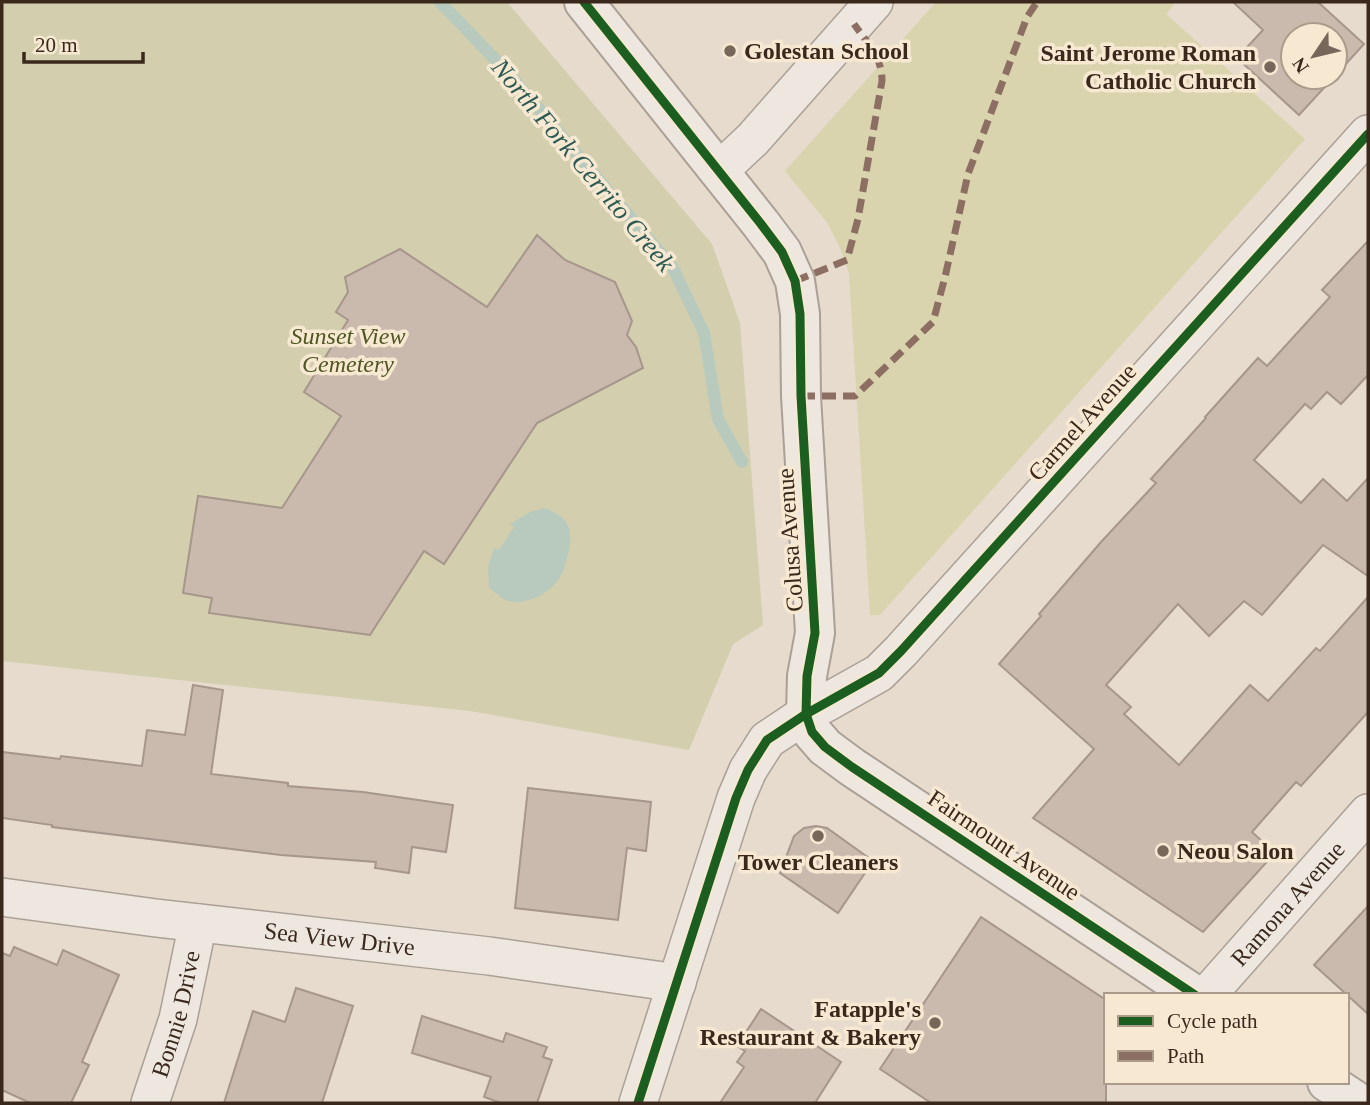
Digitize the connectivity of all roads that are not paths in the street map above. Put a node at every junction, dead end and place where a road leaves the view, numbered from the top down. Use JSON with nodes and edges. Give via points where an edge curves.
{"nodes":[{"id":1,"x":584,"y":2,"type":"edge"},
{"id":2,"x":874,"y":2,"type":"edge"},
{"id":3,"x":1368,"y":134,"type":"edge"},
{"id":4,"x":720,"y":170,"type":"junction"},
{"id":5,"x":806,"y":713,"type":"junction"},
{"id":6,"x":1368,"y":813,"type":"edge"},
{"id":7,"x":2,"y":897,"type":"edge"},
{"id":8,"x":198,"y":923,"type":"junction"},
{"id":9,"x":677,"y":983,"type":"junction"},
{"id":10,"x":1192,"y":993,"type":"edge"},
{"id":11,"x":1210,"y":993,"type":"edge"},
{"id":12,"x":1330,"y":1084,"type":"edge"},
{"id":13,"x":150,"y":1103,"type":"edge"},
{"id":14,"x":639,"y":1103,"type":"edge"},
{"id":15,"x":1359,"y":1103,"type":"edge"}],
"edges":[{"from":1,"to":4,"type":"street","name":"Colusa Avenue"},
{"from":2,"to":4,"type":"street"},
{"from":3,"to":5,"type":"street","name":"Carmel Avenue","via":[[901,651],[879,673]]},
{"from":4,"to":5,"type":"street","name":"Colusa Avenue","via":[[782,252],[795,281],[816,633],[807,676]]},
{"from":5,"to":9,"type":"street","via":[[766,740],[748,770]]},
{"from":5,"to":10,"type":"street","name":"Fairmount Avenue","via":[[812,732],[852,767]]},
{"from":6,"to":11,"type":"street","name":"Ramona Avenue"},
{"from":7,"to":8,"type":"street","name":"Sea View Drive"},
{"from":8,"to":9,"type":"street","name":"Sea View Drive"},
{"from":8,"to":13,"type":"street","name":"Bonnie Drive","via":[[178,1019]]},
{"from":9,"to":14,"type":"street"},
{"from":12,"to":15,"type":"street"}]}
